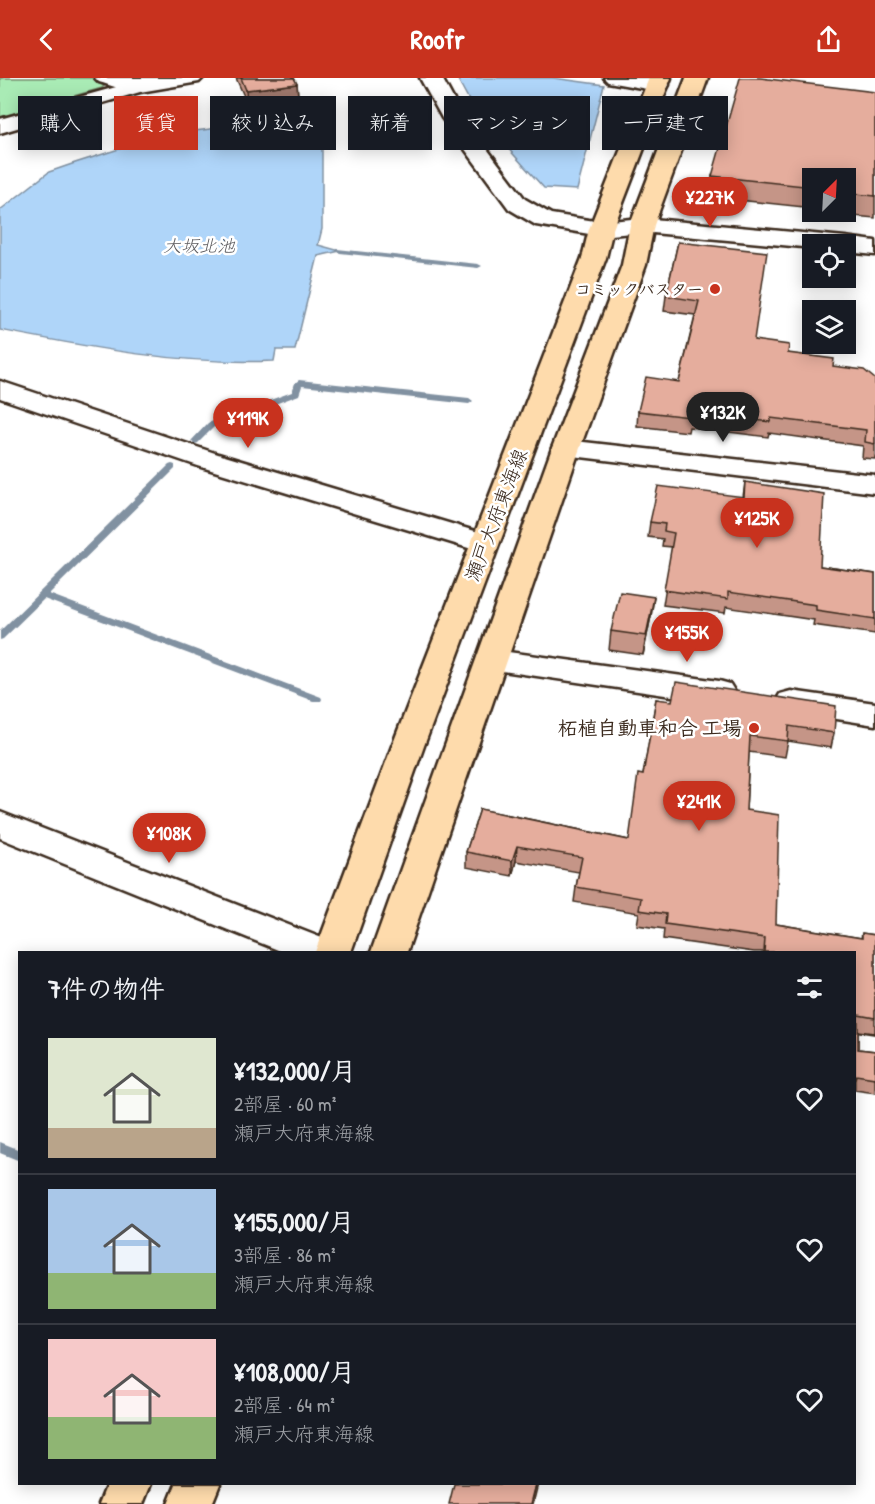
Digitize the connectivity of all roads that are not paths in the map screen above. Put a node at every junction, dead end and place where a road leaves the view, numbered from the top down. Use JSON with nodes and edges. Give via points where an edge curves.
{"nodes":[{"id":1,"x":106,"y":78,"type":"edge"},
{"id":2,"x":192,"y":78,"type":"edge"},
{"id":3,"x":431,"y":78,"type":"edge"},
{"id":4,"x":615,"y":78,"type":"edge"},
{"id":5,"x":697,"y":78,"type":"edge"},
{"id":6,"x":659,"y":81,"type":"edge"},
{"id":7,"x":143,"y":82,"type":"edge"},
{"id":8,"x":0,"y":126,"type":"edge"},
{"id":9,"x":601,"y":229,"type":"junction"},
{"id":10,"x":640,"y":233,"type":"junction"},
{"id":11,"x":802,"y":242,"type":"edge"},
{"id":12,"x":856,"y":246,"type":"edge"},
{"id":13,"x":875,"y":248,"type":"edge"},
{"id":14,"x":802,"y":258,"type":"edge"},
{"id":15,"x":856,"y":264,"type":"edge"},
{"id":16,"x":875,"y":266,"type":"edge"},
{"id":17,"x":0,"y":389,"type":"edge"},
{"id":18,"x":566,"y":448,"type":"junction"},
{"id":19,"x":875,"y":484,"type":"edge"},
{"id":20,"x":485,"y":544,"type":"junction"},
{"id":21,"x":492,"y":660,"type":"junction"},
{"id":22,"x":875,"y":714,"type":"edge"},
{"id":23,"x":0,"y":824,"type":"edge"},
{"id":24,"x":317,"y":951,"type":"edge"},
{"id":25,"x":333,"y":951,"type":"edge"},
{"id":26,"x":389,"y":951,"type":"edge"},
{"id":27,"x":856,"y":1047,"type":"edge"},
{"id":28,"x":875,"y":1050,"type":"edge"},
{"id":29,"x":129,"y":1485,"type":"edge"},
{"id":30,"x":198,"y":1485,"type":"edge"},
{"id":31,"x":121,"y":1504,"type":"edge"},
{"id":32,"x":190,"y":1504,"type":"edge"}],
"edges":[{"from":1,"to":7,"type":"street"},
{"from":2,"to":7,"type":"street"},
{"from":3,"to":9,"type":"street","via":[[453,118],[517,204],[544,220]]},
{"from":4,"to":6,"type":"street"},
{"from":5,"to":10,"type":"main road"},
{"from":6,"to":9,"type":"main road","name":"瀬戸大府東海線"},
{"from":7,"to":8,"type":"street"},
{"from":9,"to":10,"type":"street"},
{"from":9,"to":20,"type":"main road","name":"瀬戸大府東海線","via":[[594,258]]},
{"from":10,"to":11,"type":"street"},
{"from":10,"to":14,"type":"street"},
{"from":10,"to":18,"type":"main road","via":[[634,265]]},
{"from":12,"to":13,"type":"street"},
{"from":15,"to":16,"type":"street"},
{"from":17,"to":20,"type":"street","via":[[208,460]]},
{"from":18,"to":19,"type":"street"},
{"from":18,"to":21,"type":"main road"},
{"from":20,"to":25,"type":"main road","name":"瀬戸大府東海線"},
{"from":21,"to":22,"type":"street"},
{"from":21,"to":26,"type":"main road"},
{"from":23,"to":24,"type":"street"},
{"from":27,"to":28,"type":"street"},
{"from":29,"to":31,"type":"main road"},
{"from":30,"to":32,"type":"main road"}]}
